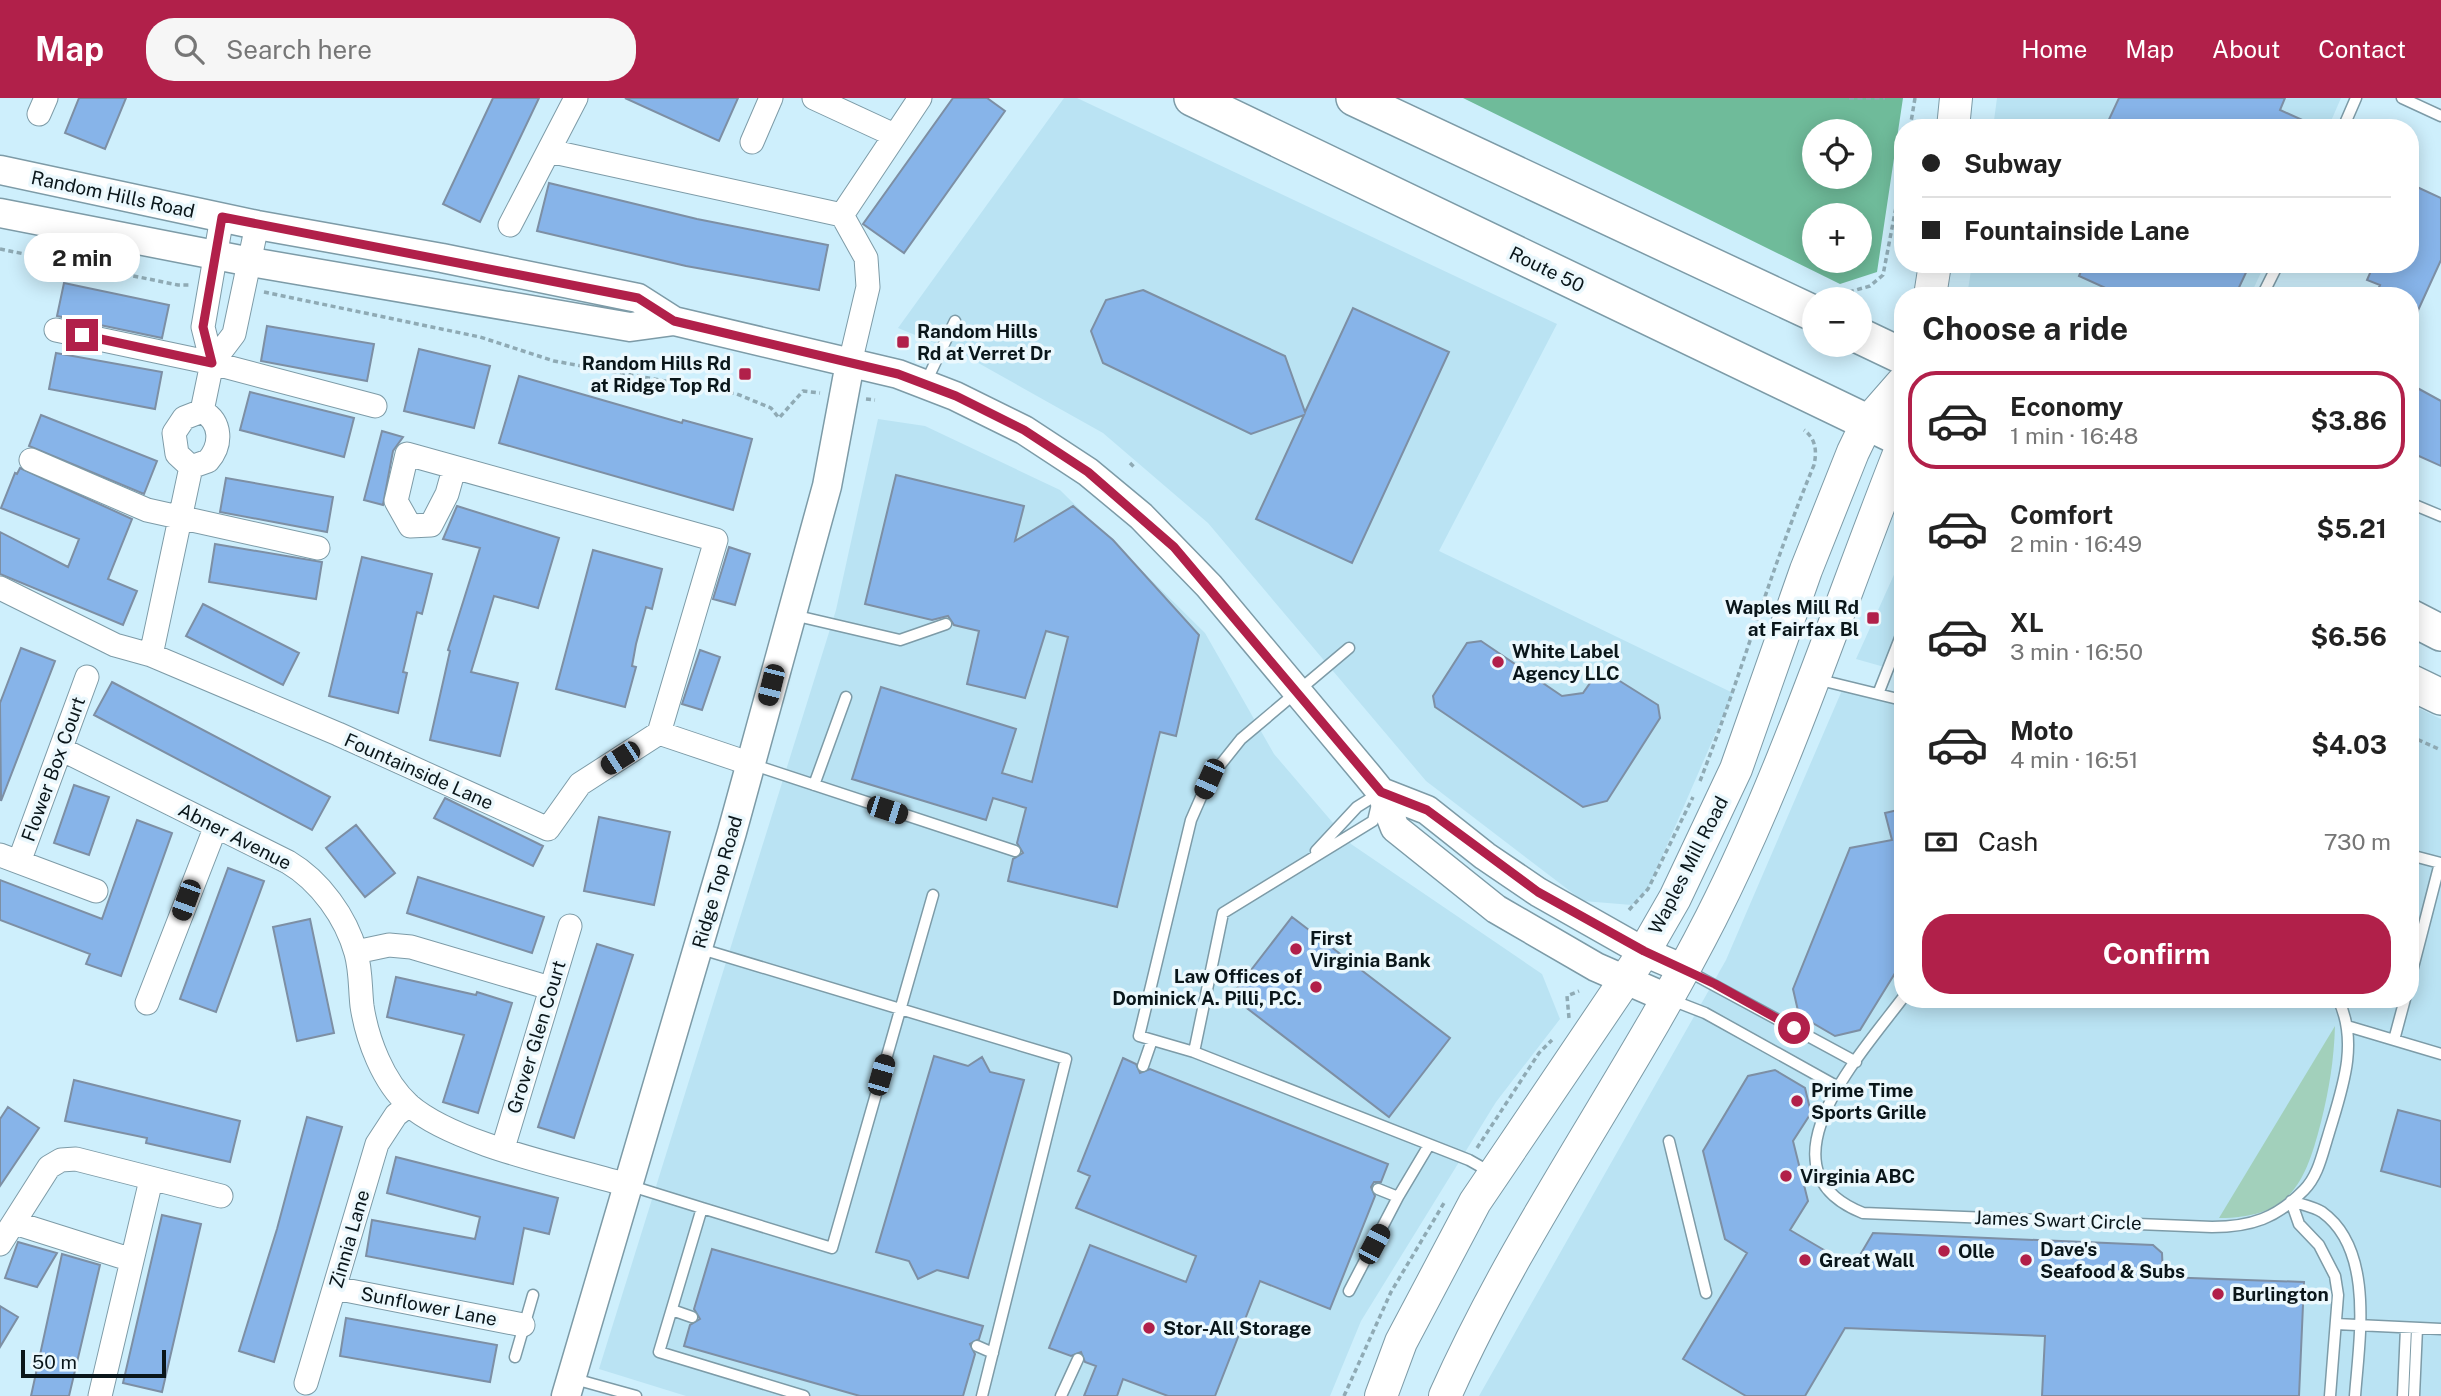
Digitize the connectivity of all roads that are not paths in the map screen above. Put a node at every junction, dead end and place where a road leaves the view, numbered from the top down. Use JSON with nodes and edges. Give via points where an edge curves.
{"nodes":[{"id":1,"x":576,"y":98,"type":"edge"},
{"id":2,"x":771,"y":98,"type":"edge"},
{"id":3,"x":814,"y":98,"type":"edge"},
{"id":4,"x":920,"y":98,"type":"edge"},
{"id":5,"x":1192,"y":98,"type":"edge"},
{"id":6,"x":1354,"y":98,"type":"edge"},
{"id":7,"x":1956,"y":98,"type":"edge"},
{"id":8,"x":2356,"y":98,"type":"edge"},
{"id":9,"x":2402,"y":98,"type":"edge"},
{"id":10,"x":2441,"y":116,"type":"edge"},
{"id":11,"x":1954,"y":119,"type":"edge"},
{"id":12,"x":2347,"y":119,"type":"edge"},
{"id":13,"x":894,"y":135,"type":"junction"},
{"id":14,"x":752,"y":142,"type":"dead end"},
{"id":15,"x":549,"y":150,"type":"junction"},
{"id":16,"x":0,"y":170,"type":"edge"},
{"id":17,"x":0,"y":213,"type":"edge"},
{"id":18,"x":842,"y":215,"type":"junction"},
{"id":19,"x":222,"y":217,"type":"junction"},
{"id":20,"x":257,"y":225,"type":"junction"},
{"id":21,"x":510,"y":225,"type":"dead end"},
{"id":22,"x":216,"y":256,"type":"junction"},
{"id":23,"x":248,"y":275,"type":"junction"},
{"id":24,"x":1802,"y":308,"type":"edge"},
{"id":25,"x":674,"y":321,"type":"junction"},
{"id":26,"x":955,"y":321,"type":"dead end"},
{"id":27,"x":56,"y":330,"type":"dead end"},
{"id":28,"x":1872,"y":342,"type":"edge"},
{"id":29,"x":1894,"y":352,"type":"edge"},
{"id":30,"x":212,"y":363,"type":"junction"},
{"id":31,"x":850,"y":363,"type":"junction"},
{"id":32,"x":924,"y":384,"type":"junction"},
{"id":33,"x":1894,"y":392,"type":"edge"},
{"id":34,"x":375,"y":406,"type":"dead end"},
{"id":35,"x":202,"y":411,"type":"junction"},
{"id":36,"x":1867,"y":423,"type":"junction"},
{"id":37,"x":1894,"y":435,"type":"edge"},
{"id":38,"x":31,"y":460,"type":"dead end"},
{"id":39,"x":191,"y":467,"type":"junction"},
{"id":40,"x":1894,"y":467,"type":"edge"},
{"id":41,"x":454,"y":469,"type":"dead end"},
{"id":42,"x":2419,"y":507,"type":"edge"},
{"id":43,"x":2441,"y":516,"type":"edge"},
{"id":44,"x":180,"y":519,"type":"junction"},
{"id":45,"x":318,"y":548,"type":"dead end"},
{"id":46,"x":0,"y":588,"type":"edge"},
{"id":47,"x":791,"y":615,"type":"junction"},
{"id":48,"x":2419,"y":622,"type":"edge"},
{"id":49,"x":946,"y":624,"type":"dead end"},
{"id":50,"x":2441,"y":633,"type":"edge"},
{"id":51,"x":1349,"y":648,"type":"dead end"},
{"id":52,"x":1894,"y":653,"type":"edge"},
{"id":53,"x":151,"y":655,"type":"junction"},
{"id":54,"x":87,"y":677,"type":"dead end"},
{"id":55,"x":1815,"y":679,"type":"junction"},
{"id":56,"x":2419,"y":686,"type":"edge"},
{"id":57,"x":1297,"y":690,"type":"junction"},
{"id":58,"x":1878,"y":694,"type":"junction"},
{"id":59,"x":2441,"y":696,"type":"edge"},
{"id":60,"x":846,"y":697,"type":"dead end"},
{"id":61,"x":1894,"y":698,"type":"edge"},
{"id":62,"x":659,"y":733,"type":"junction"},
{"id":63,"x":61,"y":749,"type":"junction"},
{"id":64,"x":751,"y":764,"type":"junction"},
{"id":65,"x":814,"y":785,"type":"junction"},
{"id":66,"x":1381,"y":792,"type":"junction"},
{"id":67,"x":216,"y":826,"type":"junction"},
{"id":68,"x":1015,"y":851,"type":"dead end"},
{"id":69,"x":2419,"y":857,"type":"edge"},
{"id":70,"x":9,"y":858,"type":"edge"},
{"id":71,"x":1307,"y":862,"type":"junction"},
{"id":72,"x":96,"y":891,"type":"dead end"},
{"id":73,"x":933,"y":895,"type":"dead end"},
{"id":74,"x":570,"y":926,"type":"dead end"},
{"id":75,"x":2419,"y":944,"type":"edge"},
{"id":76,"x":698,"y":948,"type":"junction"},
{"id":77,"x":1644,"y":951,"type":"junction"},
{"id":78,"x":356,"y":952,"type":"junction"},
{"id":79,"x":1684,"y":969,"type":"junction"},
{"id":80,"x":1625,"y":979,"type":"junction"},
{"id":81,"x":550,"y":988,"type":"junction"},
{"id":82,"x":1667,"y":998,"type":"junction"},
{"id":83,"x":147,"y":1003,"type":"dead end"},
{"id":84,"x":1895,"y":1008,"type":"edge"},
{"id":85,"x":2342,"y":1008,"type":"edge"},
{"id":86,"x":2402,"y":1008,"type":"edge"},
{"id":87,"x":900,"y":1009,"type":"junction"},
{"id":88,"x":2347,"y":1026,"type":"junction"},
{"id":89,"x":1152,"y":1040,"type":"junction"},
{"id":90,"x":2394,"y":1040,"type":"junction"},
{"id":91,"x":1194,"y":1052,"type":"junction"},
{"id":92,"x":2441,"y":1054,"type":"edge"},
{"id":93,"x":1856,"y":1062,"type":"junction"},
{"id":94,"x":1143,"y":1066,"type":"dead end"},
{"id":95,"x":1840,"y":1088,"type":"junction"},
{"id":96,"x":409,"y":1105,"type":"junction"},
{"id":97,"x":1669,"y":1141,"type":"dead end"},
{"id":98,"x":1429,"y":1144,"type":"junction"},
{"id":99,"x":503,"y":1148,"type":"junction"},
{"id":100,"x":1492,"y":1173,"type":"junction"},
{"id":101,"x":151,"y":1180,"type":"junction"},
{"id":102,"x":628,"y":1185,"type":"junction"},
{"id":103,"x":1378,"y":1189,"type":"dead end"},
{"id":104,"x":221,"y":1196,"type":"dead end"},
{"id":105,"x":1398,"y":1198,"type":"junction"},
{"id":106,"x":2291,"y":1201,"type":"junction"},
{"id":107,"x":702,"y":1208,"type":"junction"},
{"id":108,"x":15,"y":1223,"type":"junction"},
{"id":109,"x":0,"y":1244,"type":"edge"},
{"id":110,"x":132,"y":1260,"type":"junction"},
{"id":111,"x":335,"y":1289,"type":"junction"},
{"id":112,"x":1349,"y":1291,"type":"dead end"},
{"id":113,"x":1706,"y":1293,"type":"dead end"},
{"id":114,"x":533,"y":1295,"type":"dead end"},
{"id":115,"x":672,"y":1310,"type":"junction"},
{"id":116,"x":692,"y":1317,"type":"dead end"},
{"id":117,"x":2336,"y":1324,"type":"junction"},
{"id":118,"x":523,"y":1325,"type":"junction"},
{"id":119,"x":2361,"y":1326,"type":"junction"},
{"id":120,"x":2412,"y":1328,"type":"junction"},
{"id":121,"x":2441,"y":1329,"type":"edge"},
{"id":122,"x":977,"y":1346,"type":"dead end"},
{"id":123,"x":993,"y":1353,"type":"junction"},
{"id":124,"x":515,"y":1357,"type":"dead end"},
{"id":125,"x":1078,"y":1359,"type":"dead end"},
{"id":126,"x":306,"y":1383,"type":"dead end"},
{"id":127,"x":569,"y":1387,"type":"edge"},
{"id":128,"x":100,"y":1396,"type":"edge"},
{"id":129,"x":636,"y":1396,"type":"edge"},
{"id":130,"x":804,"y":1396,"type":"edge"},
{"id":131,"x":982,"y":1396,"type":"edge"},
{"id":132,"x":1061,"y":1396,"type":"edge"},
{"id":133,"x":1381,"y":1396,"type":"edge"},
{"id":134,"x":1445,"y":1396,"type":"edge"},
{"id":135,"x":2330,"y":1396,"type":"edge"},
{"id":136,"x":2355,"y":1396,"type":"edge"},
{"id":137,"x":2403,"y":1396,"type":"edge"},
{"id":138,"x":2414,"y":1396,"type":"edge"}],
"edges":[{"from":1,"to":15,"type":"street"},
{"from":2,"to":14,"type":"street"},
{"from":3,"to":13,"type":"street"},
{"from":4,"to":13,"type":"street"},
{"from":5,"to":36,"type":"main road","name":"Route 50"},
{"from":6,"to":24,"type":"main road"},
{"from":7,"to":11,"type":"main road"},
{"from":8,"to":12,"type":"lane"},
{"from":9,"to":10,"type":"lane"},
{"from":13,"to":18,"type":"street"},
{"from":15,"to":18,"type":"street"},
{"from":15,"to":21,"type":"street"},
{"from":16,"to":19,"type":"street","name":"Random Hills Road"},
{"from":17,"to":22,"type":"street","name":"Random Hills Road"},
{"from":18,"to":31,"type":"street","via":[[866,258],[868,287]]},
{"from":19,"to":20,"type":"street","name":"Random Hills Road"},
{"from":19,"to":22,"type":"street"},
{"from":20,"to":23,"type":"street"},
{"from":20,"to":25,"type":"street","name":"Random Hills Road","via":[[638,298]]},
{"from":22,"to":23,"type":"street","name":"Random Hills Road"},
{"from":22,"to":30,"type":"street","via":[[203,327]]},
{"from":23,"to":25,"type":"street","name":"Random Hills Road","via":[[630,327]]},
{"from":23,"to":30,"type":"street","via":[[234,334]]},
{"from":25,"to":31,"type":"street","name":"Random Hills Road"},
{"from":26,"to":32,"type":"lane"},
{"from":27,"to":30,"type":"street"},
{"from":28,"to":29,"type":"main road"},
{"from":30,"to":34,"type":"street"},
{"from":30,"to":35,"type":"street"},
{"from":31,"to":32,"type":"street","name":"Random Hills Road"},
{"from":31,"to":47,"type":"street","name":"Ridge Top Road","via":[[827,486]]},
{"from":32,"to":57,"type":"street","name":"Random Hills Road","via":[[1024,430],[1097,479],[1174,547]]},
{"from":33,"to":36,"type":"main road","name":"Waples Mill Road"},
{"from":35,"to":39,"type":"street","via":[[216,425],[218,443],[208,461]]},
{"from":35,"to":39,"type":"street","via":[[184,418],[174,433],[177,454]]},
{"from":36,"to":37,"type":"main road","name":"Route 50"},
{"from":36,"to":77,"type":"main road","name":"Waples Mill Road","via":[[1805,570],[1736,769],[1675,898]]},
{"from":38,"to":44,"type":"street","via":[[147,510]]},
{"from":39,"to":44,"type":"street"},
{"from":40,"to":55,"type":"main road"},
{"from":41,"to":62,"type":"street","via":[[716,540]]},
{"from":42,"to":43,"type":"lane"},
{"from":44,"to":45,"type":"street"},
{"from":44,"to":53,"type":"street"},
{"from":46,"to":53,"type":"street","name":"Fountainside Lane","via":[[114,645]]},
{"from":47,"to":49,"type":"lane","via":[[900,640]]},
{"from":47,"to":64,"type":"street","name":"Ridge Top Road"},
{"from":48,"to":50,"type":"main road"},
{"from":51,"to":57,"type":"lane"},
{"from":52,"to":58,"type":"lane"},
{"from":53,"to":62,"type":"street","name":"Fountainside Lane","via":[[548,829],[580,784]]},
{"from":54,"to":63,"type":"street","name":"Flower Box Court"},
{"from":55,"to":58,"type":"lane"},
{"from":55,"to":79,"type":"main road","via":[[1774,785]]},
{"from":56,"to":59,"type":"main road"},
{"from":57,"to":66,"type":"street","name":"Random Hills Road"},
{"from":57,"to":89,"type":"lane","via":[[1241,739],[1209,779],[1191,820],[1139,1036]]},
{"from":58,"to":61,"type":"lane"},
{"from":60,"to":65,"type":"lane"},
{"from":62,"to":64,"type":"street"},
{"from":63,"to":67,"type":"street","name":"Abner Avenue"},
{"from":63,"to":70,"type":"street","name":"Flower Box Court"},
{"from":64,"to":65,"type":"lane"},
{"from":64,"to":76,"type":"street","name":"Ridge Top Road"},
{"from":65,"to":68,"type":"lane"},
{"from":66,"to":71,"type":"lane","via":[[1357,807]]},
{"from":66,"to":71,"type":"lane","via":[[1373,821]]},
{"from":66,"to":77,"type":"street","name":"Random Hills Road","via":[[1427,810],[1538,892]]},
{"from":66,"to":80,"type":"street","name":"Random Hills Road","via":[[1395,828],[1448,873],[1496,909]]},
{"from":67,"to":78,"type":"street","name":"Abner Avenue","via":[[309,877],[337,912]]},
{"from":67,"to":83,"type":"street"},
{"from":69,"to":75,"type":"lane","via":[[2440,863]]},
{"from":70,"to":72,"type":"street"},
{"from":71,"to":91,"type":"lane","via":[[1223,913]]},
{"from":73,"to":87,"type":"lane"},
{"from":74,"to":81,"type":"street","name":"Grover Glen Court"},
{"from":76,"to":87,"type":"lane"},
{"from":76,"to":102,"type":"street","name":"Ridge Top Road"},
{"from":77,"to":79,"type":"street","name":"Random Hills Road"},
{"from":77,"to":80,"type":"main road","name":"Waples Mill Road"},
{"from":78,"to":81,"type":"street","via":[[389,945],[411,947]]},
{"from":78,"to":96,"type":"street","name":"Abner Avenue","via":[[371,1042],[385,1072]]},
{"from":79,"to":82,"type":"main road"},
{"from":79,"to":93,"type":"lane"},
{"from":80,"to":82,"type":"street","name":"Random Hills Road"},
{"from":80,"to":100,"type":"main road","name":"Waples Mill Road"},
{"from":81,"to":99,"type":"street","name":"Grover Glen Court"},
{"from":82,"to":95,"type":"lane","via":[[1705,1013]]},
{"from":82,"to":134,"type":"main road","via":[[1529,1233]]},
{"from":84,"to":93,"type":"lane","name":"James Swart Circle"},
{"from":85,"to":88,"type":"lane","name":"James Swart Circle"},
{"from":86,"to":90,"type":"lane"},
{"from":87,"to":107,"type":"lane","via":[[832,1248]]},
{"from":87,"to":123,"type":"lane","via":[[1066,1059]]},
{"from":88,"to":90,"type":"lane"},
{"from":88,"to":106,"type":"lane","name":"James Swart Circle","via":[[2346,1074],[2317,1171]]},
{"from":89,"to":91,"type":"lane"},
{"from":89,"to":94,"type":"lane"},
{"from":90,"to":92,"type":"lane"},
{"from":91,"to":98,"type":"lane"},
{"from":93,"to":95,"type":"lane","name":"James Swart Circle"},
{"from":95,"to":106,"type":"lane","name":"James Swart Circle","via":[[1816,1133],[1815,1168],[1834,1199],[1863,1213],[2242,1227],[2263,1221]]},
{"from":96,"to":99,"type":"street","name":"Abner Avenue","via":[[459,1135]]},
{"from":96,"to":111,"type":"street","name":"Zinnia Lane","via":[[396,1115],[377,1144]]},
{"from":97,"to":113,"type":"lane"},
{"from":98,"to":100,"type":"lane"},
{"from":98,"to":105,"type":"lane"},
{"from":99,"to":102,"type":"street","name":"Abner Avenue"},
{"from":100,"to":133,"type":"main road","name":"Waples Mill Road","via":[[1401,1342]]},
{"from":101,"to":104,"type":"street"},
{"from":101,"to":108,"type":"street","via":[[76,1159],[61,1160],[49,1167]]},
{"from":101,"to":110,"type":"street"},
{"from":102,"to":107,"type":"lane"},
{"from":102,"to":127,"type":"street","name":"Ridge Top Road"},
{"from":103,"to":105,"type":"lane"},
{"from":105,"to":112,"type":"lane"},
{"from":106,"to":117,"type":"lane","via":[[2299,1224],[2319,1245],[2336,1276]]},
{"from":106,"to":119,"type":"lane","via":[[2322,1212],[2350,1251],[2361,1294]]},
{"from":107,"to":115,"type":"lane"},
{"from":108,"to":109,"type":"street"},
{"from":108,"to":110,"type":"street"},
{"from":110,"to":128,"type":"street"},
{"from":111,"to":118,"type":"street","name":"Sunflower Lane"},
{"from":111,"to":126,"type":"street","name":"Zinnia Lane"},
{"from":114,"to":118,"type":"lane"},
{"from":115,"to":116,"type":"lane"},
{"from":115,"to":130,"type":"lane","via":[[659,1352]]},
{"from":117,"to":119,"type":"lane"},
{"from":117,"to":135,"type":"lane"},
{"from":118,"to":124,"type":"lane"},
{"from":119,"to":120,"type":"lane"},
{"from":119,"to":136,"type":"lane"},
{"from":120,"to":121,"type":"lane"},
{"from":120,"to":137,"type":"lane"},
{"from":120,"to":138,"type":"lane"},
{"from":122,"to":123,"type":"lane"},
{"from":123,"to":131,"type":"lane"},
{"from":125,"to":132,"type":"lane"},
{"from":127,"to":129,"type":"lane"}]}
